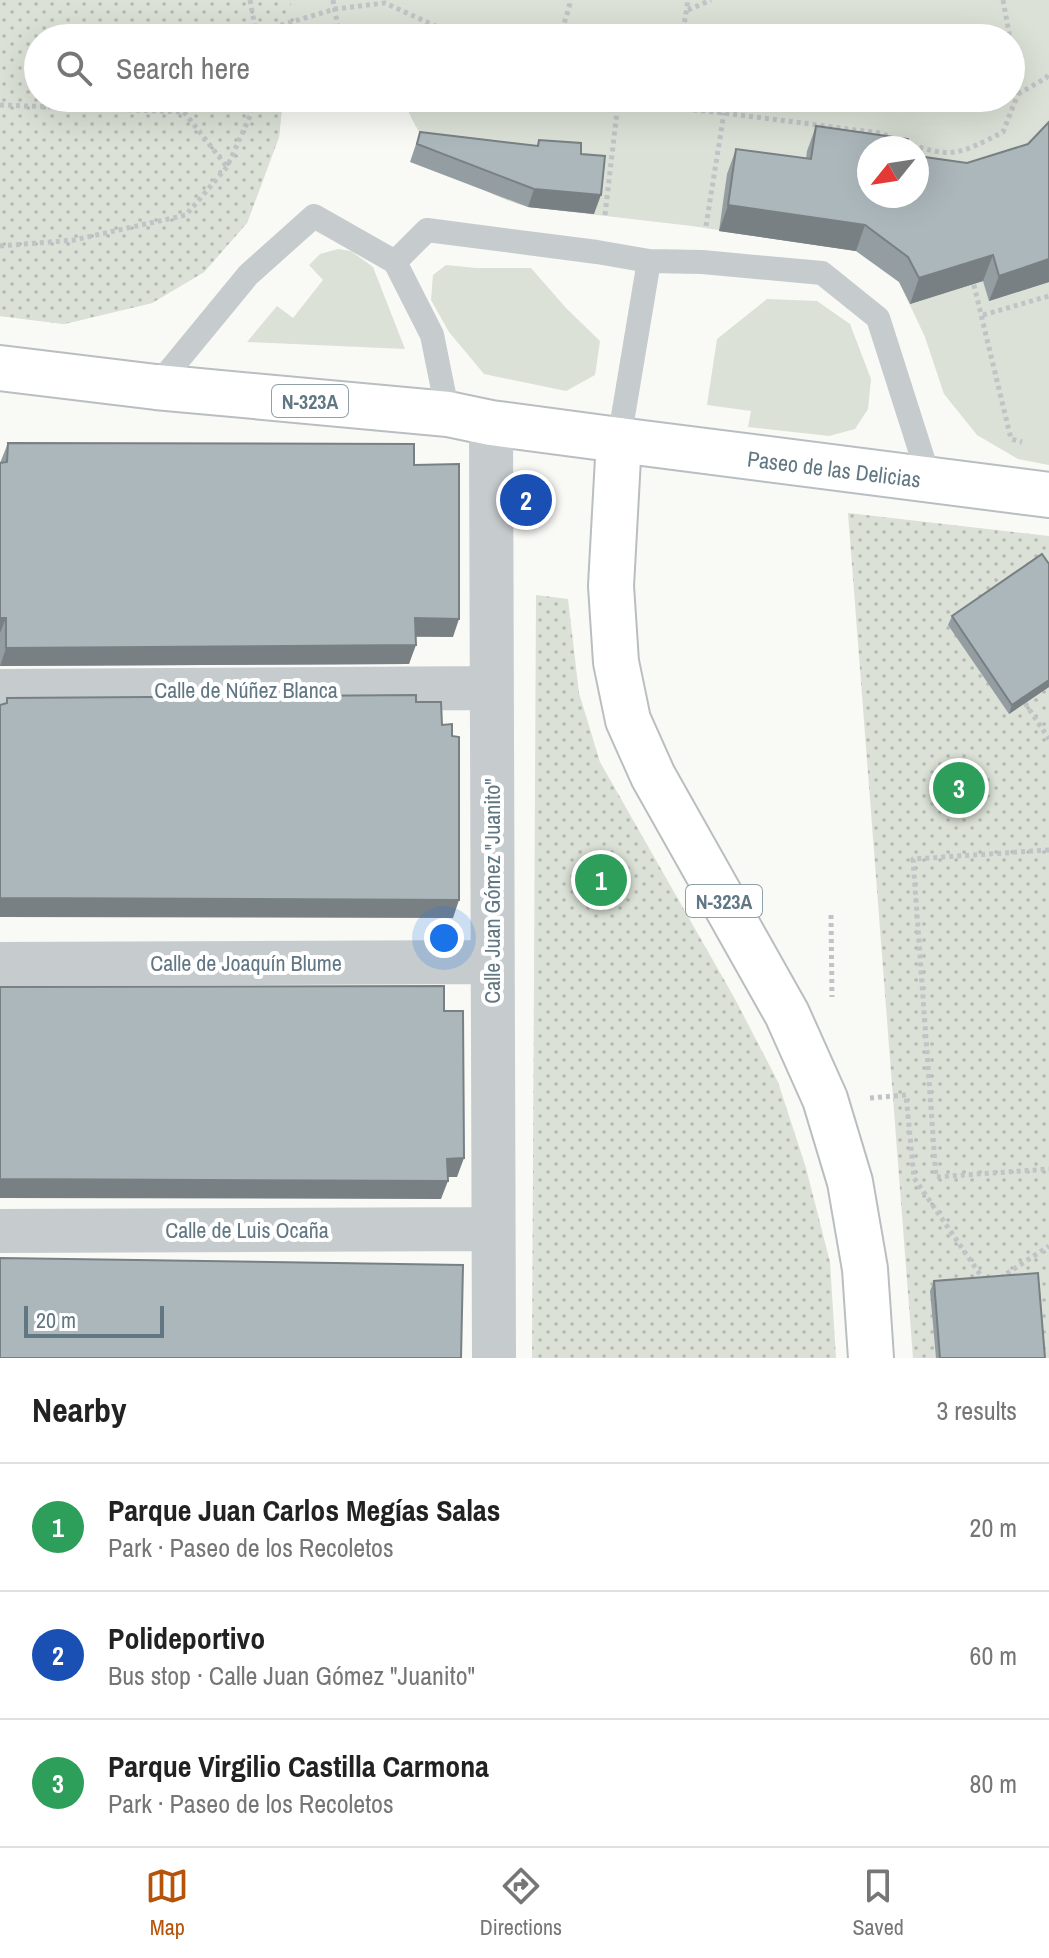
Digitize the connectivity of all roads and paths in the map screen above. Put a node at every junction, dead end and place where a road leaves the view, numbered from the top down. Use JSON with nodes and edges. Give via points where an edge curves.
{"nodes":[{"id":1,"x":250,"y":0,"type":"edge"},
{"id":2,"x":333,"y":0,"type":"edge"},
{"id":3,"x":571,"y":0,"type":"edge"},
{"id":4,"x":688,"y":0,"type":"edge"},
{"id":5,"x":711,"y":0,"type":"edge"},
{"id":6,"x":1003,"y":0,"type":"edge"},
{"id":7,"x":335,"y":9,"type":"junction"},
{"id":8,"x":688,"y":10,"type":"junction"},
{"id":9,"x":254,"y":24,"type":"edge"},
{"id":10,"x":291,"y":24,"type":"edge"},
{"id":11,"x":338,"y":24,"type":"edge"},
{"id":12,"x":431,"y":24,"type":"edge"},
{"id":13,"x":564,"y":24,"type":"edge"},
{"id":14,"x":685,"y":24,"type":"edge"},
{"id":15,"x":1007,"y":24,"type":"edge"},
{"id":16,"x":1049,"y":73,"type":"edge"},
{"id":17,"x":1025,"y":90,"type":"edge"},
{"id":18,"x":0,"y":105,"type":"edge"},
{"id":19,"x":24,"y":106,"type":"edge"},
{"id":20,"x":184,"y":112,"type":"edge"},
{"id":21,"x":250,"y":112,"type":"edge"},
{"id":22,"x":617,"y":112,"type":"edge"},
{"id":23,"x":714,"y":112,"type":"edge"},
{"id":24,"x":1011,"y":112,"type":"edge"},
{"id":25,"x":724,"y":113,"type":"junction"},
{"id":26,"x":227,"y":167,"type":"junction"},
{"id":27,"x":605,"y":215,"type":"edge"},
{"id":28,"x":706,"y":228,"type":"dead end"},
{"id":29,"x":0,"y":246,"type":"edge"},
{"id":30,"x":649,"y":261,"type":"junction"},
{"id":31,"x":395,"y":262,"type":"junction"},
{"id":32,"x":970,"y":271,"type":"edge"},
{"id":33,"x":1049,"y":296,"type":"edge"},
{"id":34,"x":983,"y":315,"type":"junction"},
{"id":35,"x":0,"y":368,"type":"edge"},
{"id":36,"x":156,"y":387,"type":"junction"},
{"id":37,"x":448,"y":414,"type":"junction"},
{"id":38,"x":491,"y":423,"type":"junction"},
{"id":39,"x":619,"y":440,"type":"junction"},
{"id":40,"x":1024,"y":443,"type":"dead end"},
{"id":41,"x":930,"y":481,"type":"junction"},
{"id":42,"x":1049,"y":495,"type":"edge"},
{"id":43,"x":492,"y":688,"type":"junction"},
{"id":44,"x":0,"y":691,"type":"edge"},
{"id":45,"x":1025,"y":703,"type":"edge"},
{"id":46,"x":1049,"y":739,"type":"edge"},
{"id":47,"x":1049,"y":850,"type":"edge"},
{"id":48,"x":831,"y":915,"type":"dead end"},
{"id":49,"x":491,"y":962,"type":"junction"},
{"id":50,"x":0,"y":964,"type":"edge"},
{"id":51,"x":832,"y":1002,"type":"dead end"},
{"id":52,"x":862,"y":1098,"type":"dead end"},
{"id":53,"x":1049,"y":1169,"type":"edge"},
{"id":54,"x":493,"y":1229,"type":"junction"},
{"id":55,"x":0,"y":1231,"type":"edge"},
{"id":56,"x":1049,"y":1246,"type":"edge"},
{"id":57,"x":494,"y":1358,"type":"edge"},
{"id":58,"x":871,"y":1358,"type":"edge"}],
"edges":[{"from":1,"to":9,"type":"path"},
{"from":2,"to":7,"type":"path"},
{"from":3,"to":13,"type":"path"},
{"from":4,"to":8,"type":"path"},
{"from":5,"to":8,"type":"path"},
{"from":6,"to":15,"type":"path"},
{"from":7,"to":10,"type":"path"},
{"from":7,"to":11,"type":"path"},
{"from":7,"to":12,"type":"path","via":[[385,3]]},
{"from":8,"to":14,"type":"path"},
{"from":16,"to":17,"type":"path"},
{"from":18,"to":19,"type":"path"},
{"from":20,"to":26,"type":"path"},
{"from":21,"to":26,"type":"path"},
{"from":22,"to":27,"type":"path"},
{"from":23,"to":25,"type":"path"},
{"from":24,"to":25,"type":"path","via":[[1003,132],[966,151],[935,153],[880,133]]},
{"from":25,"to":28,"type":"path"},
{"from":26,"to":29,"type":"path","via":[[186,215],[74,240]]},
{"from":30,"to":31,"type":"lane","via":[[427,230]]},
{"from":30,"to":39,"type":"lane"},
{"from":30,"to":41,"type":"lane","via":[[822,273],[878,318]]},
{"from":31,"to":36,"type":"lane","via":[[314,216],[248,275]]},
{"from":31,"to":37,"type":"lane","via":[[432,335]]},
{"from":32,"to":34,"type":"path"},
{"from":33,"to":34,"type":"path"},
{"from":34,"to":40,"type":"path","via":[[1011,439]]},
{"from":35,"to":36,"type":"main road","number":"N-323A"},
{"from":36,"to":37,"type":"main road","number":"N-323A"},
{"from":37,"to":38,"type":"main road","number":"N-323A"},
{"from":38,"to":39,"type":"main road","number":"N-323A"},
{"from":38,"to":43,"type":"street","name":"Calle Juan Gómez \"Juanito\""},
{"from":39,"to":41,"type":"main road","name":"Paseo de las Delicias"},
{"from":39,"to":58,"type":"main road","number":"N-323A","via":[[611,586],[616,662],[628,720],[653,776],[787,1014],[825,1099],[865,1269]]},
{"from":41,"to":42,"type":"main road","name":"Paseo de las Delicias"},
{"from":43,"to":44,"type":"street","name":"Calle de Núñez Blanca"},
{"from":43,"to":49,"type":"street","name":"Calle Juan Gómez \"Juanito\""},
{"from":45,"to":46,"type":"path"},
{"from":47,"to":53,"type":"path","via":[[913,859],[936,1177]]},
{"from":48,"to":51,"type":"path"},
{"from":49,"to":50,"type":"street","name":"Calle de Joaquín Blume"},
{"from":49,"to":54,"type":"street","name":"Calle Juan Gómez \"Juanito\""},
{"from":52,"to":56,"type":"path","via":[[906,1095],[914,1178],[988,1286]]},
{"from":54,"to":55,"type":"street","name":"Calle de Luis Ocaña"},
{"from":54,"to":57,"type":"street","name":"Calle Juan Gómez \"Juanito\""}]}
